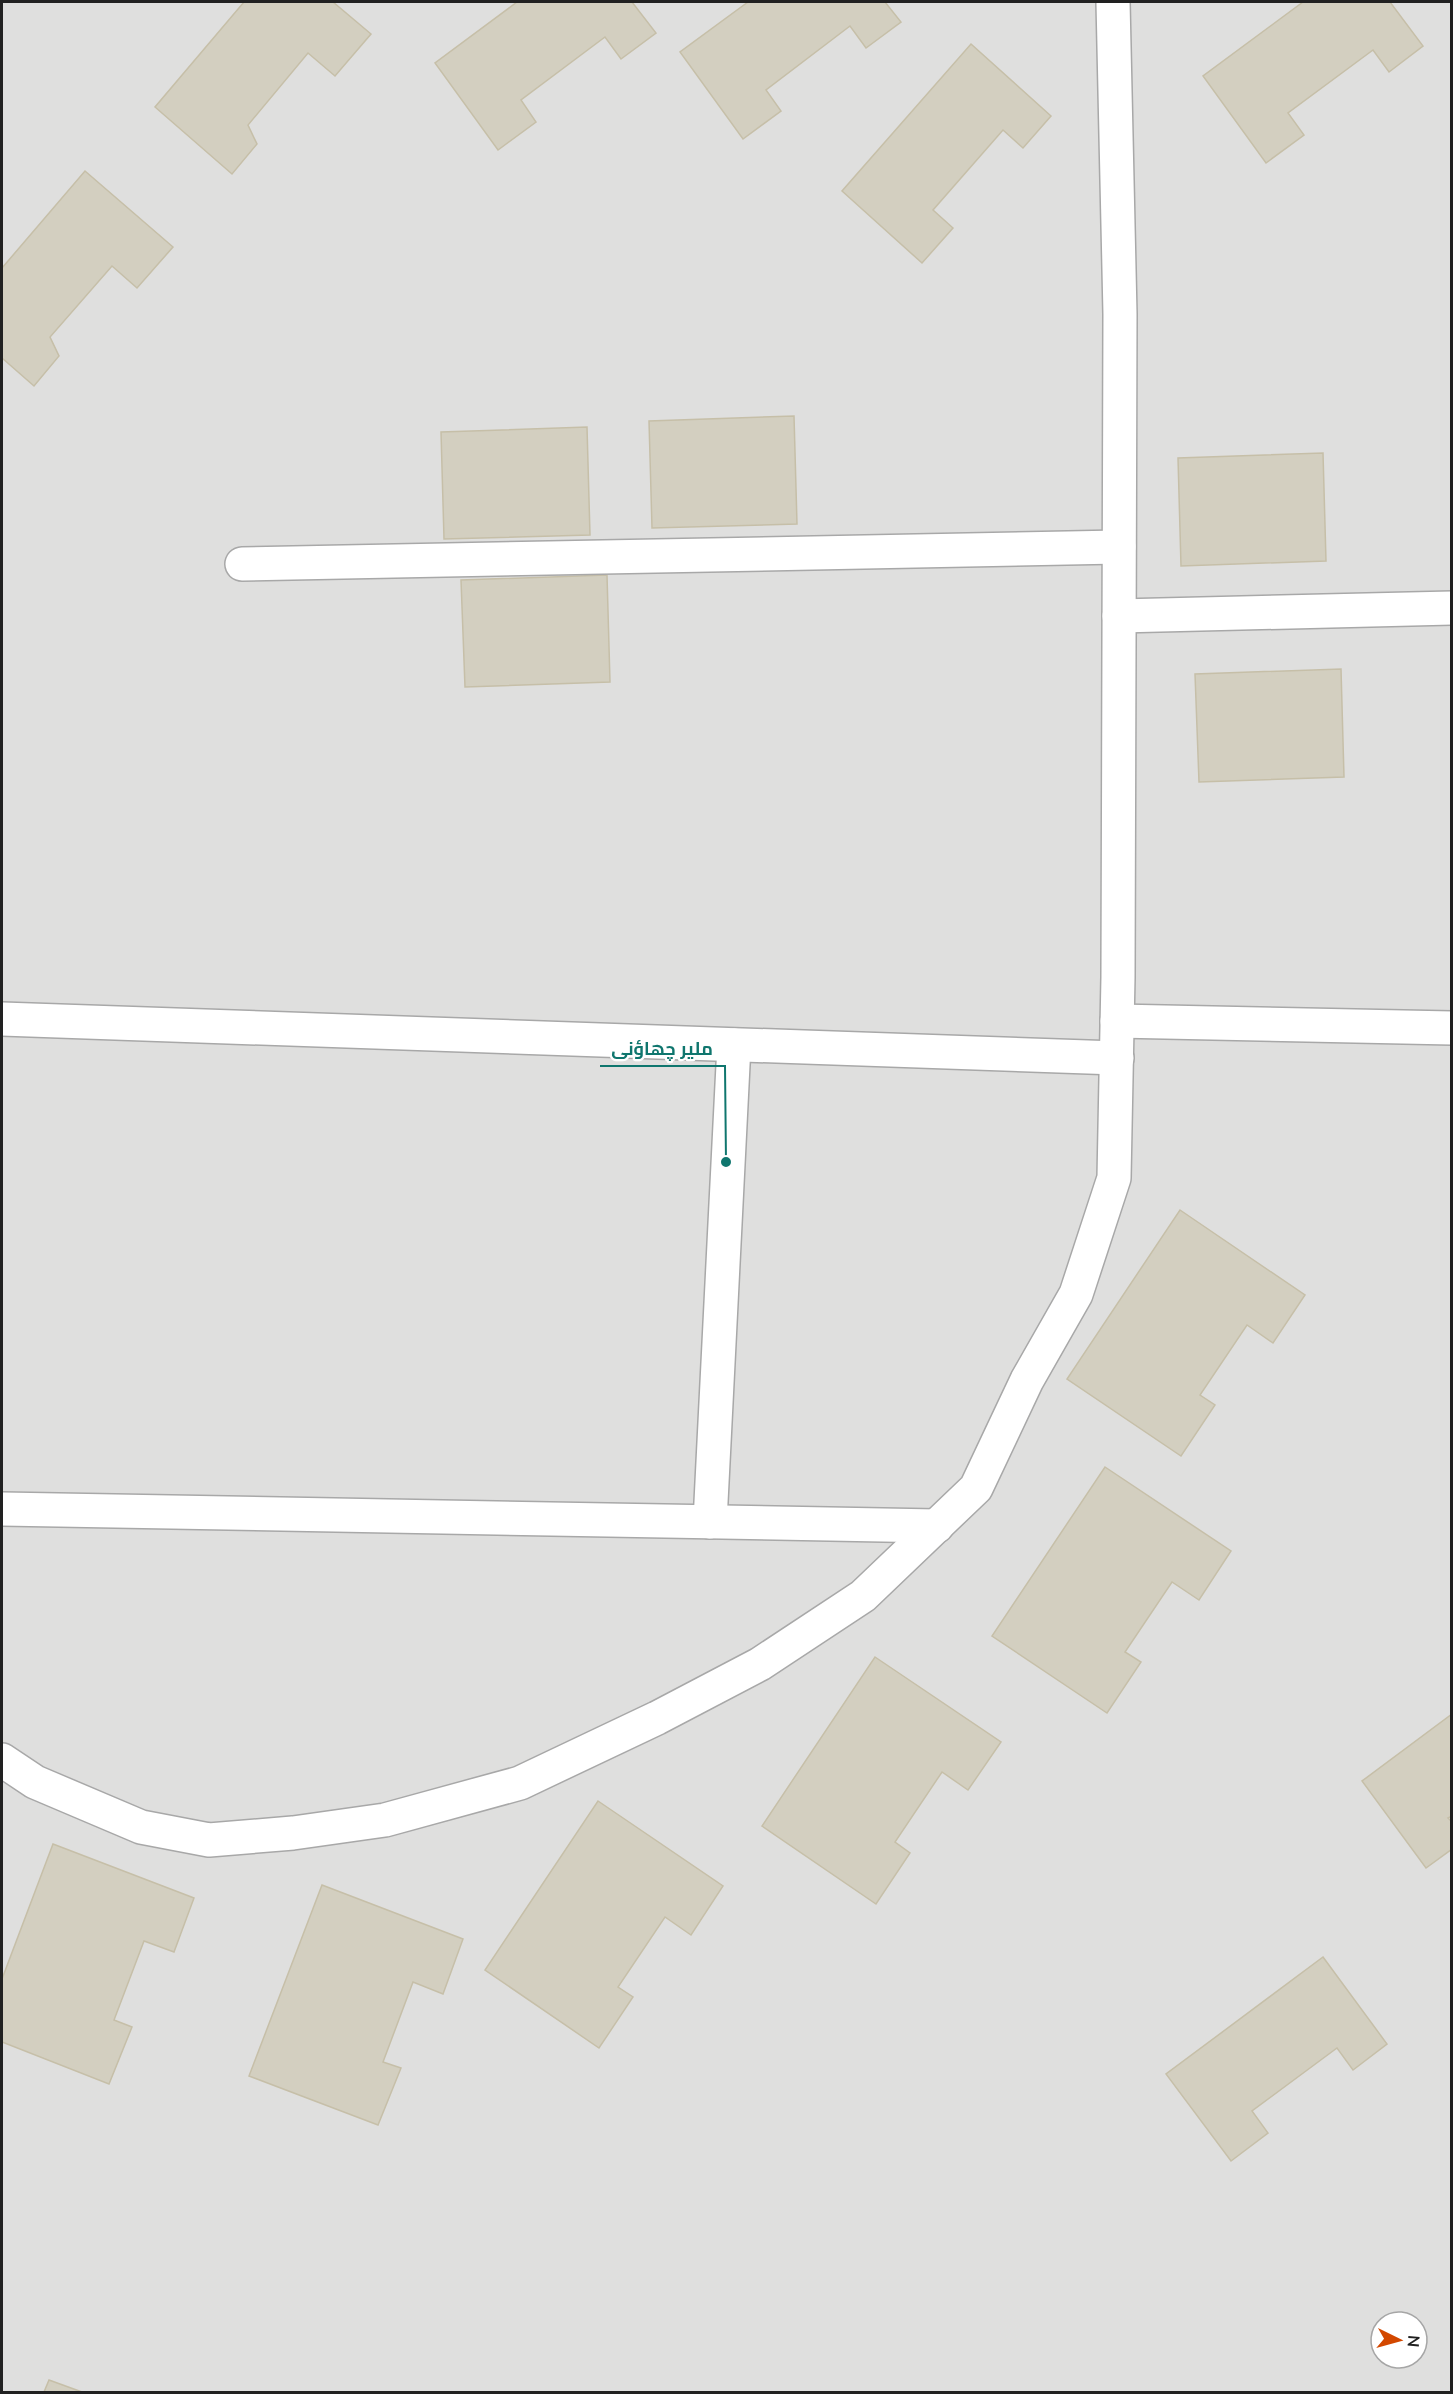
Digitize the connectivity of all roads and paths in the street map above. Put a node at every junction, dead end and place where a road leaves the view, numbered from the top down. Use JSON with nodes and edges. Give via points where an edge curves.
{"nodes":[{"id":1,"x":1113,"y":2,"type":"edge"},
{"id":2,"x":1119,"y":547,"type":"junction"},
{"id":3,"x":242,"y":564,"type":"dead end"},
{"id":4,"x":1452,"y":608,"type":"edge"},
{"id":5,"x":1119,"y":616,"type":"junction"},
{"id":6,"x":2,"y":1019,"type":"edge"},
{"id":7,"x":1117,"y":1021,"type":"junction"},
{"id":8,"x":1452,"y":1028,"type":"edge"},
{"id":9,"x":734,"y":1045,"type":"junction"},
{"id":10,"x":1117,"y":1058,"type":"junction"},
{"id":11,"x":2,"y":1509,"type":"edge"},
{"id":12,"x":710,"y":1522,"type":"junction"},
{"id":13,"x":937,"y":1526,"type":"junction"},
{"id":14,"x":2,"y":1760,"type":"edge"}],
"edges":[{"from":1,"to":2,"type":"street","via":[[1120,314]]},
{"from":2,"to":3,"type":"street"},
{"from":2,"to":5,"type":"street"},
{"from":4,"to":5,"type":"street"},
{"from":5,"to":7,"type":"street"},
{"from":6,"to":9,"type":"street"},
{"from":7,"to":8,"type":"street"},
{"from":7,"to":10,"type":"street"},
{"from":9,"to":10,"type":"street"},
{"from":9,"to":12,"type":"street"},
{"from":10,"to":13,"type":"street","via":[[1114,1179],[1076,1294],[1027,1380],[976,1488]]},
{"from":11,"to":12,"type":"street"},
{"from":12,"to":13,"type":"street"},
{"from":13,"to":14,"type":"street","via":[[863,1596],[760,1664],[520,1783],[385,1820],[209,1840],[141,1827],[34,1782]]}]}
